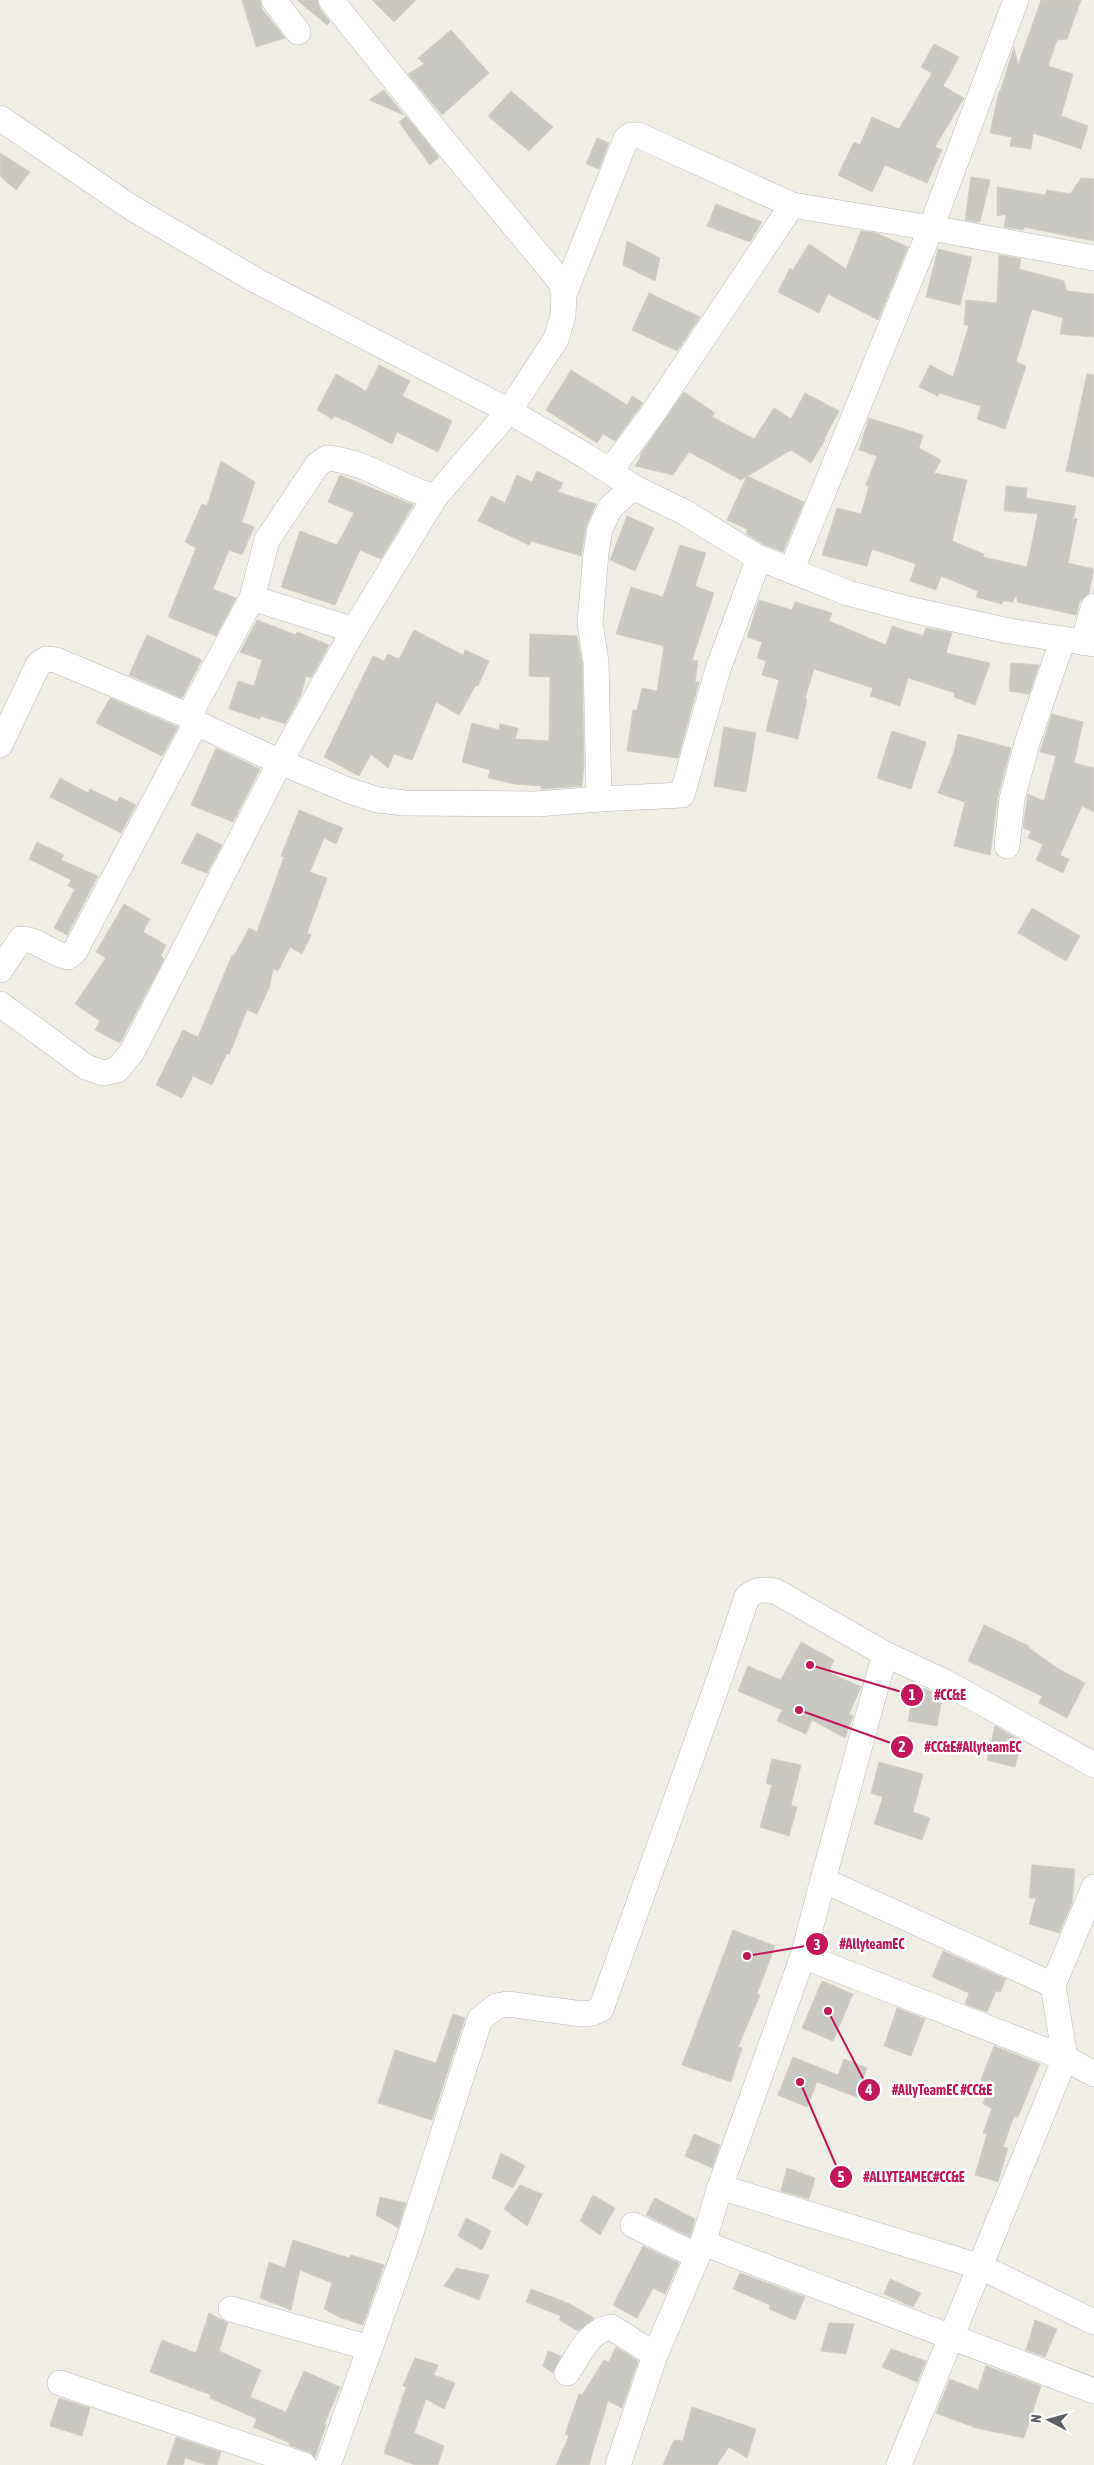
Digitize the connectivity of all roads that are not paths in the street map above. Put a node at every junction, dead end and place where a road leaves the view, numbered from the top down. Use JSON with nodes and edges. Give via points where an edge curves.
{"nodes":[{"id":1,"x":274,"y":0,"type":"edge"},
{"id":2,"x":331,"y":0,"type":"edge"},
{"id":3,"x":1016,"y":0,"type":"edge"},
{"id":4,"x":298,"y":32,"type":"dead end"},
{"id":5,"x":0,"y":118,"type":"edge"},
{"id":6,"x":792,"y":205,"type":"junction"},
{"id":7,"x":931,"y":228,"type":"junction"},
{"id":8,"x":1094,"y":258,"type":"edge"},
{"id":9,"x":564,"y":294,"type":"junction"},
{"id":10,"x":509,"y":411,"type":"junction"},
{"id":11,"x":610,"y":471,"type":"junction"},
{"id":12,"x":633,"y":486,"type":"junction"},
{"id":13,"x":435,"y":498,"type":"junction"},
{"id":14,"x":759,"y":558,"type":"junction"},
{"id":15,"x":791,"y":571,"type":"junction"},
{"id":16,"x":252,"y":598,"type":"junction"},
{"id":17,"x":1094,"y":606,"type":"edge"},
{"id":18,"x":354,"y":630,"type":"junction"},
{"id":19,"x":1080,"y":642,"type":"edge"},
{"id":20,"x":192,"y":720,"type":"junction"},
{"id":21,"x":0,"y":744,"type":"edge"},
{"id":22,"x":280,"y":762,"type":"junction"},
{"id":23,"x":598,"y":799,"type":"junction"},
{"id":24,"x":1007,"y":846,"type":"dead end"},
{"id":25,"x":0,"y":970,"type":"edge"},
{"id":26,"x":0,"y":1004,"type":"edge"},
{"id":27,"x":885,"y":1654,"type":"junction"},
{"id":28,"x":1094,"y":1765,"type":"edge"},
{"id":29,"x":823,"y":1880,"type":"junction"},
{"id":30,"x":1094,"y":1889,"type":"edge"},
{"id":31,"x":802,"y":1956,"type":"junction"},
{"id":32,"x":1053,"y":1984,"type":"junction"},
{"id":33,"x":1065,"y":2058,"type":"junction"},
{"id":34,"x":1094,"y":2074,"type":"edge"},
{"id":35,"x":720,"y":2187,"type":"junction"},
{"id":36,"x":633,"y":2225,"type":"dead end"},
{"id":37,"x":700,"y":2250,"type":"junction"},
{"id":38,"x":981,"y":2268,"type":"junction"},
{"id":39,"x":231,"y":2309,"type":"dead end"},
{"id":40,"x":1094,"y":2322,"type":"edge"},
{"id":41,"x":950,"y":2337,"type":"junction"},
{"id":42,"x":370,"y":2348,"type":"junction"},
{"id":43,"x":655,"y":2355,"type":"junction"},
{"id":44,"x":567,"y":2373,"type":"dead end"},
{"id":45,"x":60,"y":2383,"type":"dead end"},
{"id":46,"x":1094,"y":2391,"type":"edge"},
{"id":47,"x":304,"y":2465,"type":"edge"},
{"id":48,"x":328,"y":2465,"type":"edge"},
{"id":49,"x":618,"y":2465,"type":"edge"},
{"id":50,"x":899,"y":2465,"type":"edge"}],
"edges":[{"from":1,"to":4,"type":"street"},
{"from":2,"to":9,"type":"street","via":[[551,270],[561,283]]},
{"from":3,"to":7,"type":"street"},
{"from":5,"to":10,"type":"street","via":[[132,208],[249,276]]},
{"from":6,"to":7,"type":"street"},
{"from":6,"to":9,"type":"street","via":[[638,135],[631,135],[626,139]]},
{"from":6,"to":11,"type":"street"},
{"from":7,"to":8,"type":"street"},
{"from":7,"to":15,"type":"street"},
{"from":9,"to":10,"type":"street","via":[[563,316],[556,339]]},
{"from":10,"to":11,"type":"street"},
{"from":10,"to":13,"type":"street"},
{"from":11,"to":12,"type":"street"},
{"from":12,"to":14,"type":"street","via":[[684,512]]},
{"from":12,"to":23,"type":"street","via":[[610,508],[600,529],[596,553],[590,622],[596,662]]},
{"from":13,"to":16,"type":"street","via":[[343,460],[327,458],[317,465],[267,540]]},
{"from":13,"to":18,"type":"street"},
{"from":14,"to":15,"type":"street"},
{"from":14,"to":23,"type":"street","via":[[718,669],[682,795]]},
{"from":15,"to":19,"type":"street","via":[[908,609],[1009,631]]},
{"from":16,"to":18,"type":"street"},
{"from":16,"to":20,"type":"street"},
{"from":17,"to":19,"type":"street"},
{"from":18,"to":22,"type":"street"},
{"from":19,"to":24,"type":"street","via":[[1028,740],[1012,798]]},
{"from":20,"to":21,"type":"street","via":[[56,660],[46,659],[38,665]]},
{"from":20,"to":22,"type":"street"},
{"from":20,"to":25,"type":"street","via":[[75,951],[68,957],[29,939],[21,939]]},
{"from":22,"to":23,"type":"street","via":[[378,800],[537,804]]},
{"from":22,"to":26,"type":"street","via":[[132,1052],[117,1070],[103,1073],[86,1067]]},
{"from":27,"to":28,"type":"street","via":[[945,1682]]},
{"from":27,"to":29,"type":"street"},
{"from":27,"to":42,"type":"street","via":[[774,1591],[764,1589],[747,1597],[605,2002],[600,2009],[582,2014],[507,2004],[497,2006],[480,2019]]},
{"from":29,"to":31,"type":"street"},
{"from":29,"to":32,"type":"street"},
{"from":30,"to":32,"type":"street"},
{"from":31,"to":33,"type":"street"},
{"from":31,"to":35,"type":"street"},
{"from":32,"to":33,"type":"street"},
{"from":33,"to":34,"type":"street"},
{"from":33,"to":38,"type":"street"},
{"from":35,"to":37,"type":"street"},
{"from":35,"to":38,"type":"street"},
{"from":36,"to":37,"type":"street"},
{"from":37,"to":41,"type":"street"},
{"from":37,"to":43,"type":"street"},
{"from":38,"to":40,"type":"street"},
{"from":38,"to":41,"type":"street"},
{"from":39,"to":42,"type":"street"},
{"from":41,"to":46,"type":"street"},
{"from":41,"to":50,"type":"street"},
{"from":42,"to":48,"type":"street"},
{"from":43,"to":44,"type":"street","via":[[611,2328],[604,2329],[593,2334]]},
{"from":43,"to":49,"type":"street"},
{"from":45,"to":47,"type":"street"}]}
